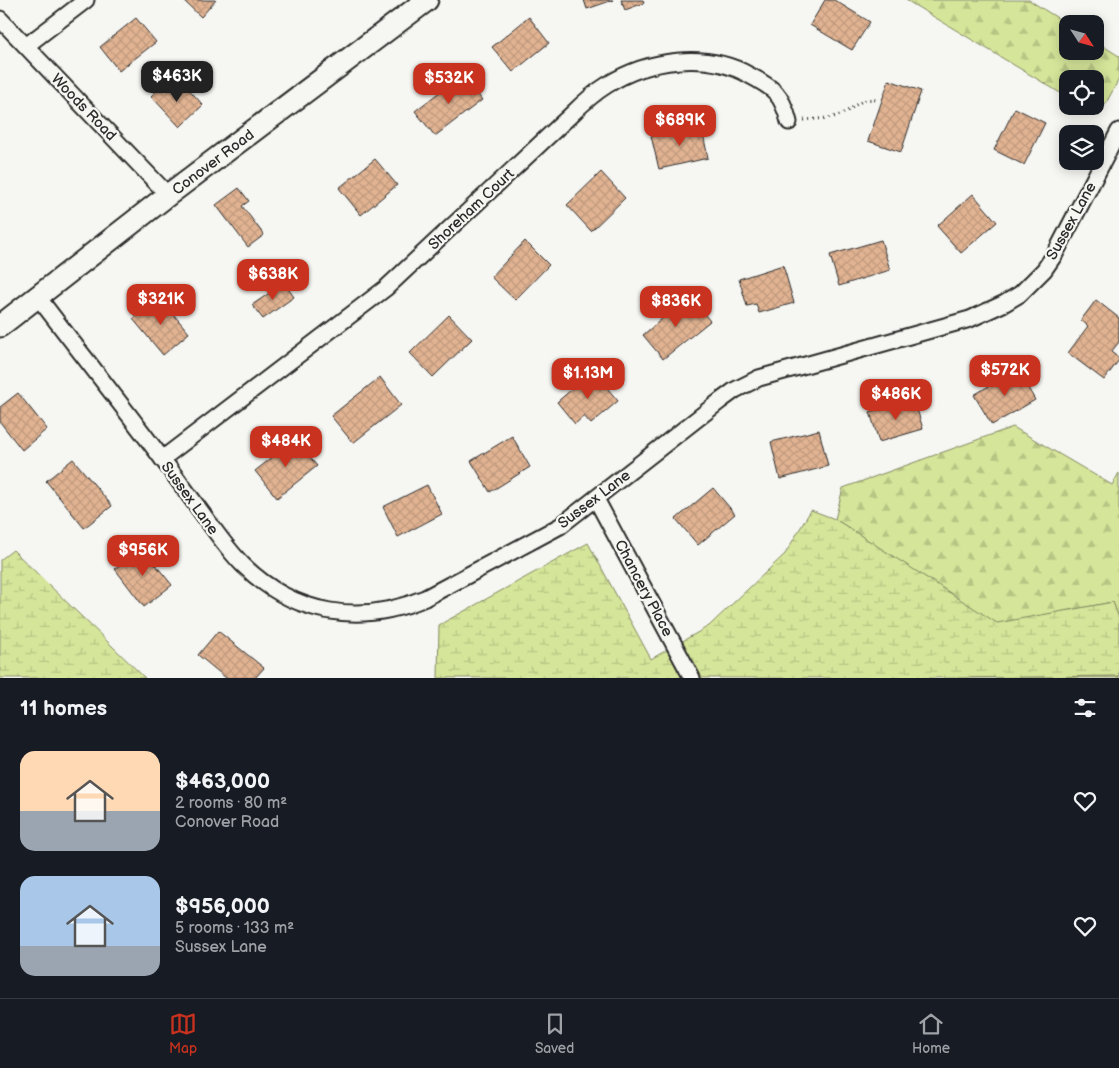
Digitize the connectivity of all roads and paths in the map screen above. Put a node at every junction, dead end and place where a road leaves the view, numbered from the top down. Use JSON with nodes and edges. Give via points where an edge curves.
{"nodes":[{"id":1,"x":86,"y":0,"type":"edge"},
{"id":2,"x":427,"y":0,"type":"edge"},
{"id":3,"x":0,"y":19,"type":"edge"},
{"id":4,"x":26,"y":46,"type":"junction"},
{"id":5,"x":879,"y":101,"type":"dead end"},
{"id":6,"x":789,"y":122,"type":"joint"},
{"id":7,"x":1119,"y":131,"type":"edge"},
{"id":8,"x":168,"y":195,"type":"junction"},
{"id":9,"x":38,"y":297,"type":"junction"},
{"id":10,"x":0,"y":326,"type":"edge"},
{"id":11,"x":162,"y":459,"type":"junction"},
{"id":12,"x":596,"y":499,"type":"junction"},
{"id":13,"x":692,"y":678,"type":"edge"}],
"edges":[{"from":1,"to":4,"type":"street"},
{"from":2,"to":8,"type":"street","name":"Conover Road"},
{"from":3,"to":4,"type":"street","name":"Woods Road"},
{"from":4,"to":8,"type":"street","name":"Woods Road"},
{"from":5,"to":6,"type":"path","via":[[864,99],[833,117]]},
{"from":6,"to":11,"type":"street","name":"Shoreham Court","via":[[785,106],[771,88],[723,64],[693,60],[671,62],[646,68],[607,85],[590,97],[386,288]]},
{"from":7,"to":12,"type":"street","name":"Sussex Lane","via":[[1055,254],[1020,294],[970,319],[758,378],[720,401]]},
{"from":8,"to":9,"type":"street","name":"Conover Road"},
{"from":9,"to":10,"type":"street","name":"Conover Road"},
{"from":9,"to":11,"type":"street","name":"Sussex Lane"},
{"from":11,"to":12,"type":"street","name":"Sussex Lane","via":[[228,549],[255,576],[299,603],[349,614],[371,614],[425,598],[560,526]]},
{"from":12,"to":13,"type":"street","name":"Chancery Place"}]}
